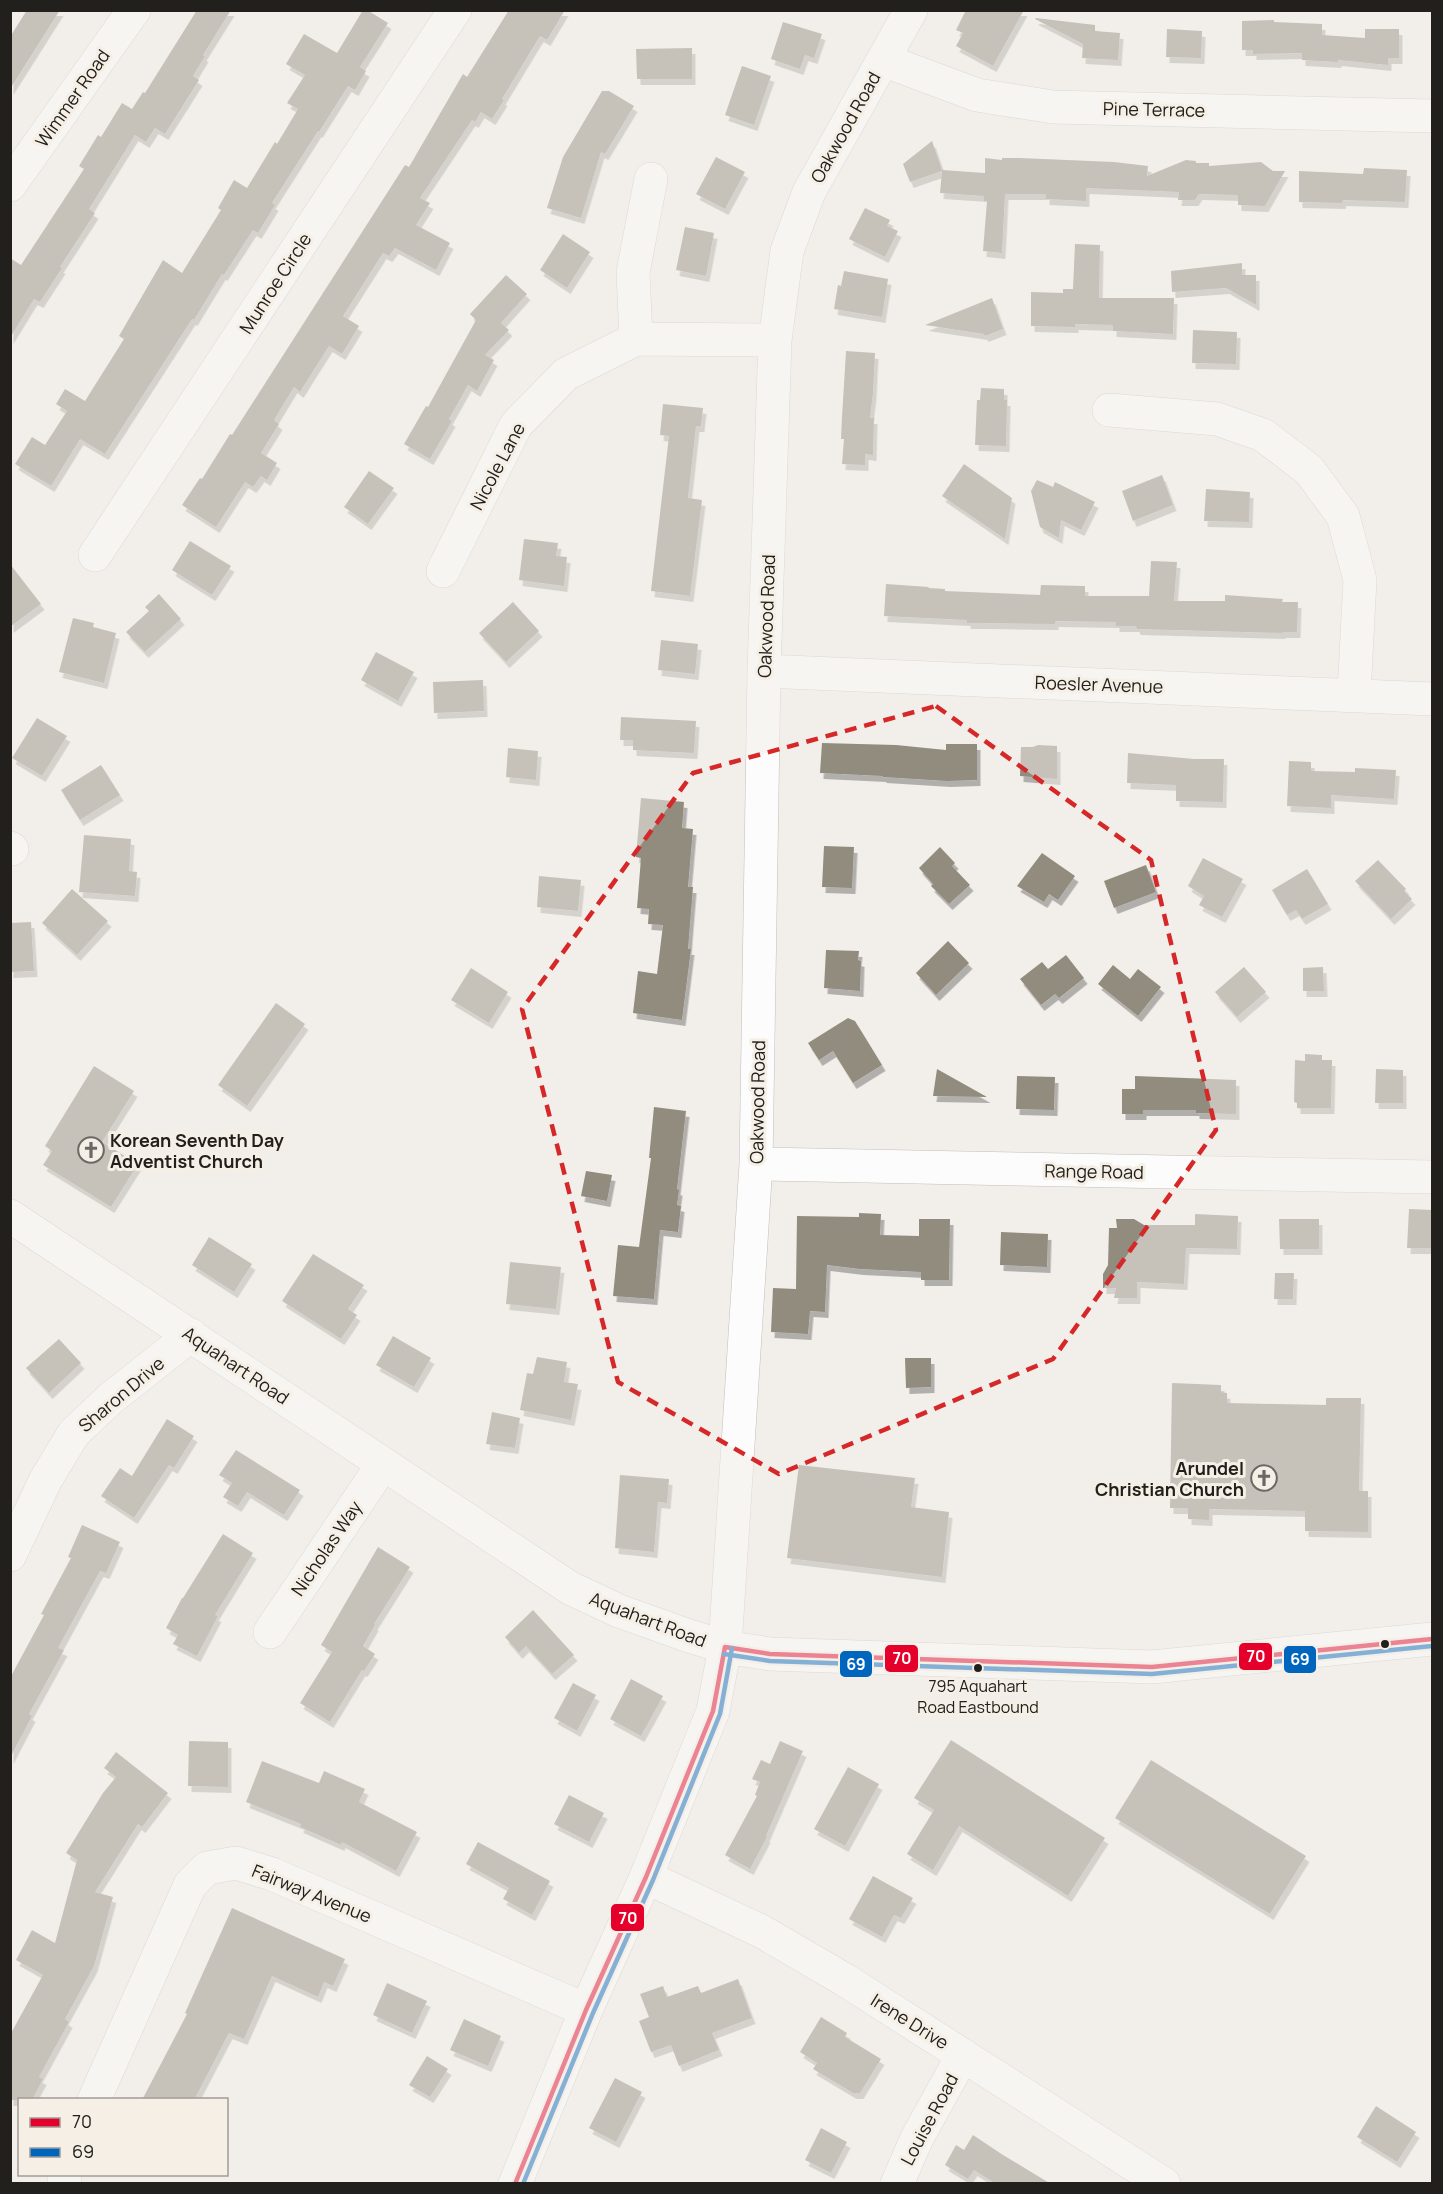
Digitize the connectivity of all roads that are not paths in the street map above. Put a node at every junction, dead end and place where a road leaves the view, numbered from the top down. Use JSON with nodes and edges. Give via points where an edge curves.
{"nodes":[{"id":1,"x":134,"y":10,"type":"edge"},
{"id":2,"x":455,"y":10,"type":"edge"},
{"id":3,"x":911,"y":10,"type":"edge"},
{"id":4,"x":883,"y":60,"type":"junction"},
{"id":5,"x":1432,"y":116,"type":"edge"},
{"id":6,"x":651,"y":179,"type":"dead end"},
{"id":7,"x":10,"y":185,"type":"edge"},
{"id":8,"x":636,"y":339,"type":"junction"},
{"id":9,"x":775,"y":340,"type":"junction"},
{"id":10,"x":1109,"y":410,"type":"dead end"},
{"id":11,"x":95,"y":555,"type":"dead end"},
{"id":12,"x":443,"y":571,"type":"dead end"},
{"id":13,"x":764,"y":671,"type":"junction"},
{"id":14,"x":1354,"y":694,"type":"junction"},
{"id":15,"x":1432,"y":699,"type":"edge"},
{"id":16,"x":756,"y":1164,"type":"junction"},
{"id":17,"x":1432,"y":1177,"type":"edge"},
{"id":18,"x":10,"y":1216,"type":"edge"},
{"id":19,"x":191,"y":1335,"type":"junction"},
{"id":20,"x":382,"y":1464,"type":"junction"},
{"id":21,"x":10,"y":1555,"type":"edge"},
{"id":22,"x":270,"y":1632,"type":"dead end"},
{"id":23,"x":1432,"y":1639,"type":"edge"},
{"id":24,"x":725,"y":1647,"type":"junction"},
{"id":25,"x":646,"y":1877,"type":"junction"},
{"id":26,"x":586,"y":2010,"type":"junction"},
{"id":27,"x":963,"y":2055,"type":"junction"},
{"id":28,"x":95,"y":2098,"type":"edge"},
{"id":29,"x":515,"y":2184,"type":"edge"},
{"id":30,"x":897,"y":2184,"type":"edge"},
{"id":31,"x":1164,"y":2184,"type":"edge"}],
"edges":[{"from":1,"to":7,"type":"street","name":"Wimmer Road"},
{"from":2,"to":11,"type":"street","name":"Munroe Circle"},
{"from":3,"to":4,"type":"street","name":"Oakwood Road"},
{"from":4,"to":5,"type":"street","name":"Pine Terrace","via":[[977,95],[1053,107]]},
{"from":4,"to":9,"type":"street","name":"Oakwood Road","via":[[809,192],[787,251]]},
{"from":6,"to":8,"type":"street","via":[[633,272]]},
{"from":8,"to":9,"type":"street","name":"Nicole Lane"},
{"from":8,"to":12,"type":"street","name":"Nicole Lane","via":[[566,374],[516,425]]},
{"from":9,"to":13,"type":"street","name":"Oakwood Road"},
{"from":10,"to":14,"type":"street","via":[[1217,419],[1263,435],[1309,470],[1343,516],[1360,580]]},
{"from":13,"to":14,"type":"street","name":"Roesler Avenue"},
{"from":13,"to":16,"type":"street","name":"Oakwood Road"},
{"from":14,"to":15,"type":"street","name":"Roesler Avenue"},
{"from":16,"to":17,"type":"street","name":"Range Road"},
{"from":16,"to":24,"type":"street","name":"Oakwood Road"},
{"from":18,"to":19,"type":"street","name":"Aquahart Road"},
{"from":19,"to":20,"type":"street","name":"Aquahart Road"},
{"from":19,"to":21,"type":"street","name":"Sharon Drive","via":[[74,1433],[46,1479]]},
{"from":20,"to":22,"type":"street","name":"Nicholas Way"},
{"from":20,"to":24,"type":"street","name":"Aquahart Road","via":[[570,1588],[619,1611]]},
{"from":23,"to":24,"type":"street","name":"Aquahart Road","via":[[1152,1667],[770,1654]]},
{"from":24,"to":25,"type":"street","name":"Oakwood Road","via":[[713,1711]]},
{"from":25,"to":26,"type":"street","name":"Oakwood Road"},
{"from":25,"to":27,"type":"street","name":"Irene Drive","via":[[761,1931]]},
{"from":26,"to":28,"type":"street","name":"Fairway Avenue","via":[[272,1874],[236,1863],[207,1868],[190,1885]]},
{"from":26,"to":29,"type":"street","name":"Oakwood Road"},
{"from":27,"to":30,"type":"street","name":"Louise Road","via":[[917,2138]]},
{"from":27,"to":31,"type":"street","name":"Irene Drive"}]}
